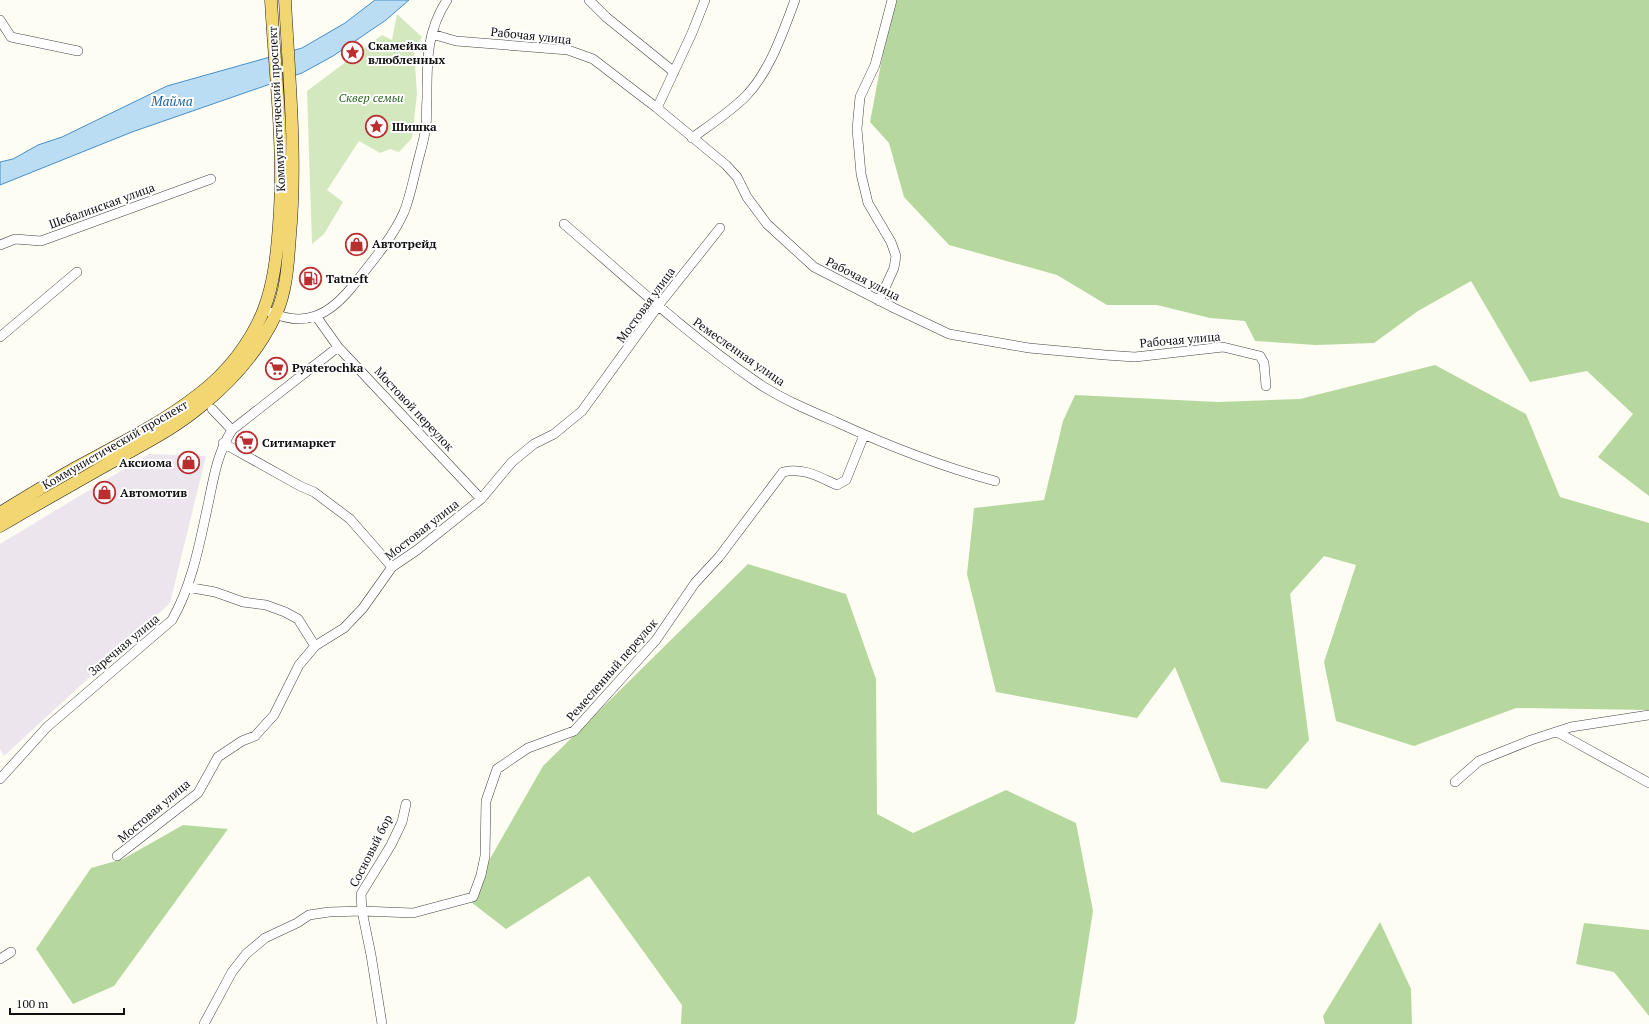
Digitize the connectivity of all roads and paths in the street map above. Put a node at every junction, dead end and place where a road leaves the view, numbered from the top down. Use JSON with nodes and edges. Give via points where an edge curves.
{"nodes":[{"id":1,"x":447,"y":0,"type":"edge"},
{"id":2,"x":589,"y":0,"type":"edge"},
{"id":3,"x":705,"y":0,"type":"edge"},
{"id":4,"x":795,"y":0,"type":"edge"},
{"id":5,"x":892,"y":0,"type":"edge"},
{"id":6,"x":285,"y":4,"type":"edge"},
{"id":7,"x":272,"y":6,"type":"edge"},
{"id":8,"x":0,"y":20,"type":"edge"},
{"id":9,"x":432,"y":34,"type":"junction"},
{"id":10,"x":78,"y":51,"type":"dead end"},
{"id":11,"x":674,"y":72,"type":"junction"},
{"id":12,"x":657,"y":108,"type":"junction"},
{"id":13,"x":692,"y":138,"type":"junction"},
{"id":14,"x":211,"y":179,"type":"dead end"},
{"id":15,"x":564,"y":224,"type":"dead end"},
{"id":16,"x":720,"y":228,"type":"dead end"},
{"id":17,"x":0,"y":245,"type":"edge"},
{"id":18,"x":77,"y":272,"type":"dead end"},
{"id":19,"x":879,"y":301,"type":"junction"},
{"id":20,"x":658,"y":306,"type":"junction"},
{"id":21,"x":264,"y":309,"type":"junction"},
{"id":22,"x":276,"y":314,"type":"junction"},
{"id":23,"x":316,"y":316,"type":"junction"},
{"id":24,"x":0,"y":337,"type":"edge"},
{"id":25,"x":338,"y":347,"type":"junction"},
{"id":26,"x":1266,"y":386,"type":"dead end"},
{"id":27,"x":212,"y":408,"type":"dead end"},
{"id":28,"x":232,"y":430,"type":"junction"},
{"id":29,"x":864,"y":435,"type":"junction"},
{"id":30,"x":224,"y":443,"type":"junction"},
{"id":31,"x":995,"y":481,"type":"dead end"},
{"id":32,"x":481,"y":499,"type":"junction"},
{"id":33,"x":0,"y":513,"type":"edge"},
{"id":34,"x":0,"y":526,"type":"edge"},
{"id":35,"x":392,"y":567,"type":"junction"},
{"id":36,"x":187,"y":587,"type":"junction"},
{"id":37,"x":315,"y":646,"type":"junction"},
{"id":38,"x":1649,"y":715,"type":"edge"},
{"id":39,"x":1557,"y":732,"type":"junction"},
{"id":40,"x":0,"y":779,"type":"edge"},
{"id":41,"x":1455,"y":782,"type":"dead end"},
{"id":42,"x":1649,"y":783,"type":"edge"},
{"id":43,"x":406,"y":804,"type":"dead end"},
{"id":44,"x":117,"y":856,"type":"dead end"},
{"id":45,"x":362,"y":911,"type":"junction"},
{"id":46,"x":11,"y":952,"type":"dead end"},
{"id":47,"x":0,"y":959,"type":"edge"},
{"id":48,"x":204,"y":1024,"type":"edge"},
{"id":49,"x":382,"y":1024,"type":"edge"}],
"edges":[{"from":1,"to":9,"type":"street"},
{"from":2,"to":11,"type":"street"},
{"from":3,"to":11,"type":"street"},
{"from":4,"to":13,"type":"street","via":[[767,66],[746,96]]},
{"from":5,"to":19,"type":"street","via":[[875,65],[860,97],[857,129],[861,174],[868,203],[891,242],[896,256],[894,268]]},
{"from":6,"to":22,"type":"main road","name":"Коммунистический проспект","via":[[292,96],[292,210],[285,286]]},
{"from":7,"to":21,"type":"main road","name":"Коммунистический проспект","via":[[281,197],[272,282]]},
{"from":8,"to":10,"type":"street","via":[[11,37]]},
{"from":9,"to":12,"type":"street","name":"Рабочая улица","via":[[456,41],[568,50],[593,59]]},
{"from":9,"to":23,"type":"street","via":[[429,42],[426,127],[404,211],[367,268],[350,289],[330,308]]},
{"from":11,"to":12,"type":"street"},
{"from":12,"to":13,"type":"street","name":"Рабочая улица"},
{"from":13,"to":19,"type":"street","name":"Рабочая улица","via":[[726,165],[737,177],[747,197],[767,224],[814,267]]},
{"from":14,"to":17,"type":"street","name":"Шебалинская улица","via":[[41,241],[15,240]]},
{"from":15,"to":20,"type":"street","name":"Ремесленная улица"},
{"from":16,"to":20,"type":"street","name":"Мостовая улица"},
{"from":18,"to":24,"type":"street"},
{"from":19,"to":26,"type":"street","name":"Рабочая улица","via":[[949,334],[1029,348],[1135,357],[1190,349],[1230,348],[1260,356],[1264,363]]},
{"from":20,"to":29,"type":"street","name":"Ремесленная улица","via":[[692,336],[759,384],[791,402]]},
{"from":20,"to":32,"type":"street","name":"Мостовая улица","via":[[582,411],[554,434],[534,444],[512,462]]},
{"from":21,"to":22,"type":"street"},
{"from":21,"to":33,"type":"main road","name":"Коммунистический проспект","via":[[245,344],[231,363],[201,393],[153,425]]},
{"from":22,"to":23,"type":"street","via":[[290,320]]},
{"from":22,"to":34,"type":"main road","name":"Коммунистический проспект","via":[[258,346],[241,368],[199,408],[164,432]]},
{"from":23,"to":25,"type":"street","name":"Мостовой переулок"},
{"from":25,"to":28,"type":"street"},
{"from":25,"to":32,"type":"street","name":"Мостовой переулок"},
{"from":27,"to":28,"type":"street"},
{"from":28,"to":30,"type":"street","name":"Заречная улица"},
{"from":29,"to":31,"type":"street","name":"Ремесленная улица","via":[[966,473]]},
{"from":29,"to":45,"type":"street","name":"Ремесленный переулок","via":[[846,480],[837,485],[794,469],[783,472],[719,557],[695,583],[656,640],[574,731],[528,748],[497,769],[486,801],[485,856],[473,896],[413,913]]},
{"from":30,"to":35,"type":"street","via":[[314,492],[350,519]]},
{"from":30,"to":36,"type":"street","name":"Заречная улица"},
{"from":32,"to":35,"type":"street","name":"Мостовая улица"},
{"from":35,"to":37,"type":"street","name":"Мостовая улица","via":[[363,608],[344,628]]},
{"from":36,"to":37,"type":"street","via":[[215,592],[243,602],[266,605],[284,612],[298,619]]},
{"from":36,"to":40,"type":"street","name":"Заречная улица","via":[[172,620],[47,727]]},
{"from":37,"to":44,"type":"street","name":"Мостовая улица","via":[[299,665],[274,715],[255,736],[242,741],[218,757],[198,793]]},
{"from":38,"to":39,"type":"street","via":[[1571,727]]},
{"from":39,"to":41,"type":"street","via":[[1530,740],[1480,762]]},
{"from":39,"to":42,"type":"street"},
{"from":43,"to":45,"type":"street","name":"Сосновый бор","via":[[402,822],[391,845],[361,894]]},
{"from":45,"to":48,"type":"street","via":[[309,915],[265,938],[246,954],[232,972]]},
{"from":45,"to":49,"type":"street","name":"Сосновый бор"},
{"from":46,"to":47,"type":"street"}]}
